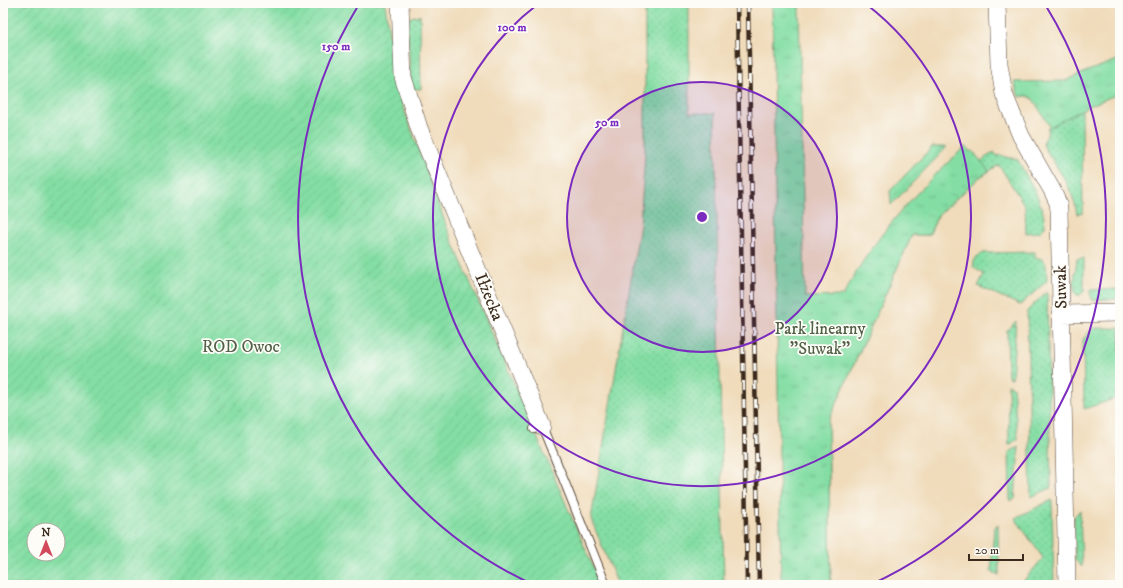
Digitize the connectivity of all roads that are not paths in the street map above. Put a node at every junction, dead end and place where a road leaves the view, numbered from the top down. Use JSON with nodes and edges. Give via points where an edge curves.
{"nodes":[{"id":1,"x":400,"y":3,"type":"edge"},
{"id":2,"x":997,"y":3,"type":"edge"},
{"id":3,"x":1120,"y":313,"type":"edge"},
{"id":4,"x":1062,"y":314,"type":"junction"},
{"id":5,"x":538,"y":427,"type":"joint"},
{"id":6,"x":606,"y":585,"type":"edge"},
{"id":7,"x":1067,"y":585,"type":"edge"}],
"edges":[{"from":1,"to":5,"type":"street","name":"Iłżecka","via":[[403,77],[417,121]]},
{"from":2,"to":4,"type":"street","name":"Suwak","via":[[999,64],[1004,94],[1017,126],[1058,204]]},
{"from":3,"to":4,"type":"street"},
{"from":4,"to":7,"type":"street","name":"Suwak"},
{"from":5,"to":6,"type":"lane","name":"Iłżecka"}]}
